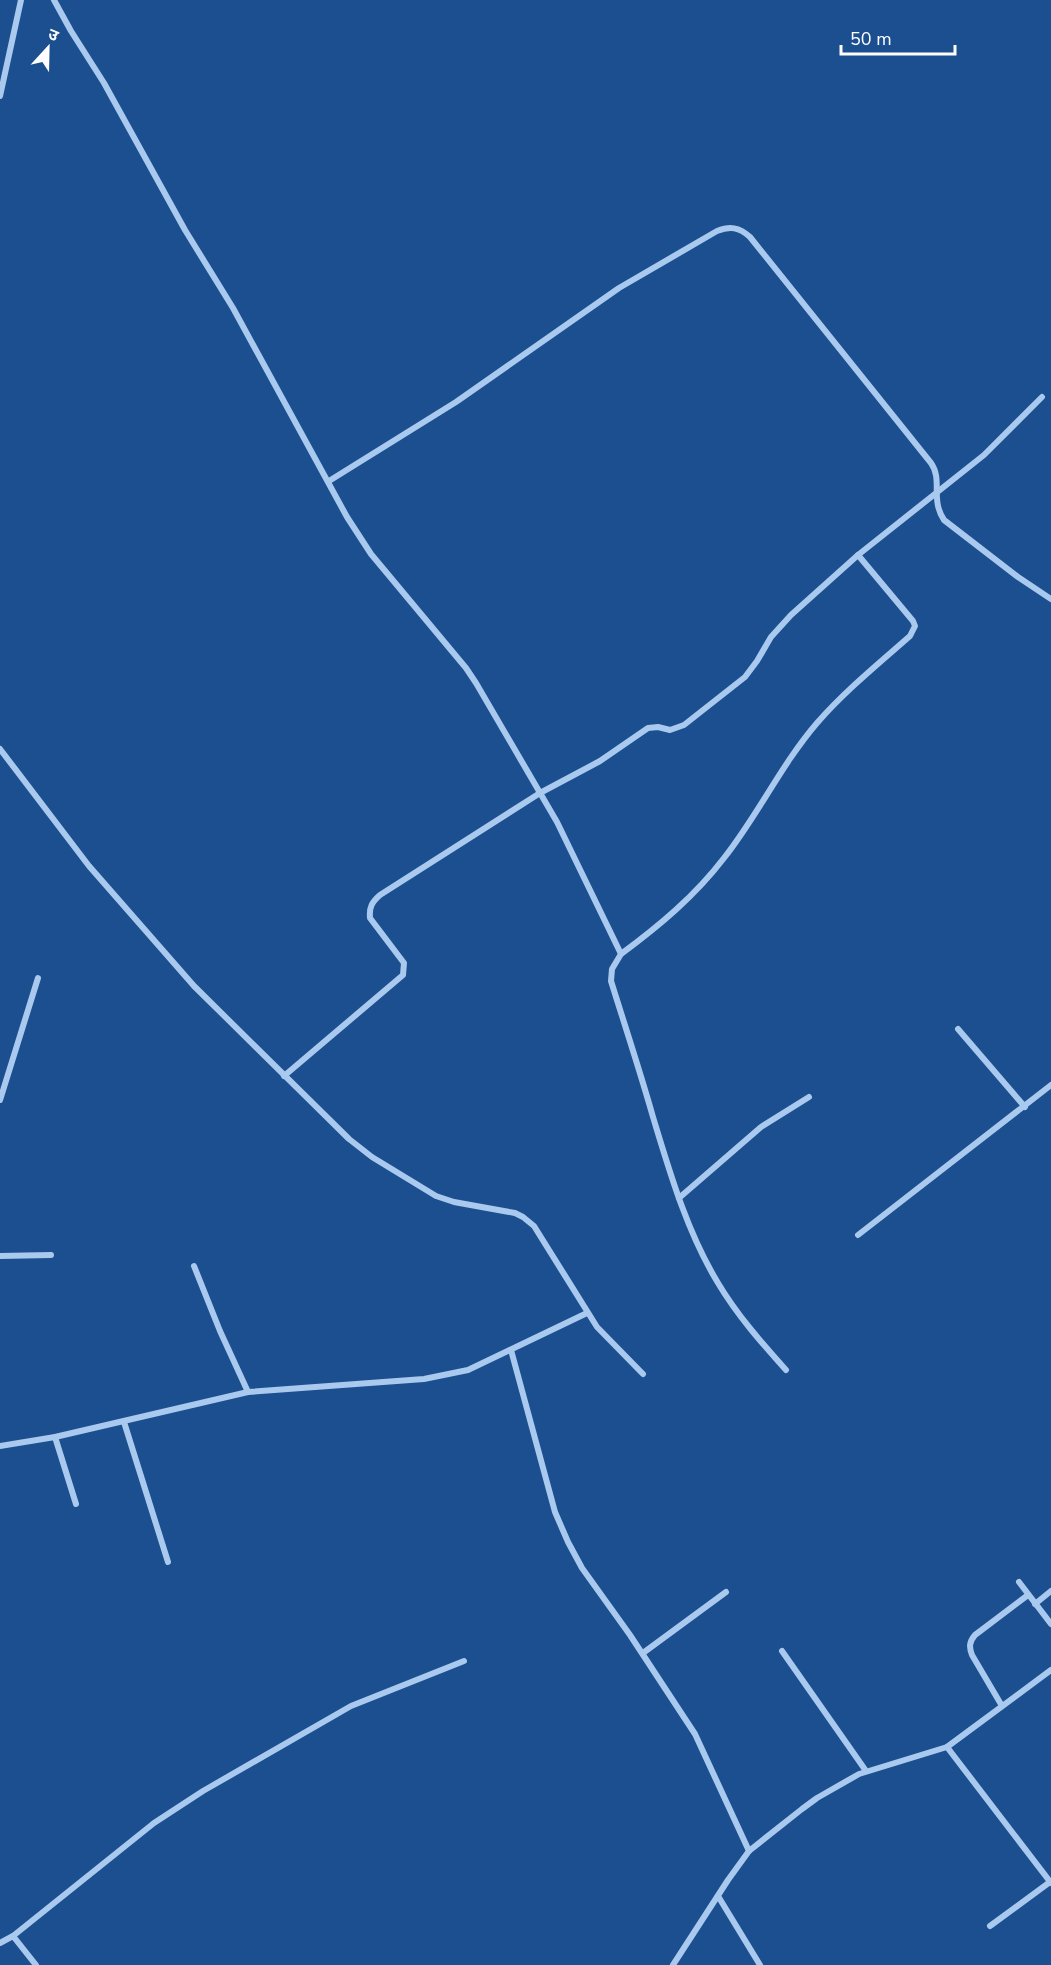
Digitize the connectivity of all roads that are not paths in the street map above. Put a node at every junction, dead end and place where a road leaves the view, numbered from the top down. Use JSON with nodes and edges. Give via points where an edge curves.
{"nodes":[{"id":1,"x":21,"y":0,"type":"edge"},
{"id":2,"x":54,"y":0,"type":"edge"},
{"id":3,"x":0,"y":96,"type":"edge"},
{"id":4,"x":1042,"y":397,"type":"dead end"},
{"id":5,"x":329,"y":481,"type":"junction"},
{"id":6,"x":935,"y":494,"type":"junction"},
{"id":7,"x":858,"y":555,"type":"junction"},
{"id":8,"x":1051,"y":599,"type":"edge"},
{"id":9,"x":0,"y":749,"type":"edge"},
{"id":10,"x":540,"y":793,"type":"junction"},
{"id":11,"x":621,"y":954,"type":"junction"},
{"id":12,"x":38,"y":978,"type":"dead end"},
{"id":13,"x":958,"y":1029,"type":"dead end"},
{"id":14,"x":284,"y":1076,"type":"junction"},
{"id":15,"x":1051,"y":1085,"type":"edge"},
{"id":16,"x":809,"y":1097,"type":"dead end"},
{"id":17,"x":0,"y":1100,"type":"edge"},
{"id":18,"x":1025,"y":1107,"type":"junction"},
{"id":19,"x":679,"y":1198,"type":"junction"},
{"id":20,"x":858,"y":1235,"type":"dead end"},
{"id":21,"x":0,"y":1256,"type":"edge"},
{"id":22,"x":51,"y":1256,"type":"dead end"},
{"id":23,"x":194,"y":1266,"type":"dead end"},
{"id":24,"x":587,"y":1313,"type":"junction"},
{"id":25,"x":511,"y":1350,"type":"junction"},
{"id":26,"x":786,"y":1370,"type":"dead end"},
{"id":27,"x":643,"y":1374,"type":"dead end"},
{"id":28,"x":248,"y":1392,"type":"junction"},
{"id":29,"x":124,"y":1422,"type":"junction"},
{"id":30,"x":55,"y":1437,"type":"junction"},
{"id":31,"x":0,"y":1446,"type":"edge"},
{"id":32,"x":76,"y":1504,"type":"dead end"},
{"id":33,"x":168,"y":1562,"type":"dead end"},
{"id":34,"x":1019,"y":1582,"type":"dead end"},
{"id":35,"x":1051,"y":1591,"type":"edge"},
{"id":36,"x":726,"y":1592,"type":"dead end"},
{"id":37,"x":1029,"y":1595,"type":"junction"},
{"id":38,"x":1035,"y":1604,"type":"junction"},
{"id":39,"x":1051,"y":1624,"type":"edge"},
{"id":40,"x":782,"y":1651,"type":"dead end"},
{"id":41,"x":643,"y":1653,"type":"junction"},
{"id":42,"x":464,"y":1661,"type":"dead end"},
{"id":43,"x":1051,"y":1671,"type":"edge"},
{"id":44,"x":1002,"y":1706,"type":"junction"},
{"id":45,"x":947,"y":1747,"type":"junction"},
{"id":46,"x":866,"y":1771,"type":"junction"},
{"id":47,"x":749,"y":1851,"type":"junction"},
{"id":48,"x":1051,"y":1882,"type":"edge"},
{"id":49,"x":718,"y":1896,"type":"junction"},
{"id":50,"x":990,"y":1926,"type":"dead end"},
{"id":51,"x":13,"y":1936,"type":"junction"},
{"id":52,"x":0,"y":1943,"type":"edge"},
{"id":53,"x":36,"y":1965,"type":"edge"},
{"id":54,"x":673,"y":1965,"type":"edge"},
{"id":55,"x":760,"y":1965,"type":"edge"}],
"edges":[{"from":1,"to":3,"type":"street"},
{"from":2,"to":5,"type":"street"},
{"from":4,"to":6,"type":"street","via":[[984,455]]},
{"from":5,"to":6,"type":"street","via":[[456,402],[620,288],[717,231],[734,227],[750,237],[932,464],[937,476]]},
{"from":5,"to":10,"type":"street","via":[[371,554],[466,668]]},
{"from":6,"to":7,"type":"street"},
{"from":6,"to":8,"type":"street","via":[[944,520]]},
{"from":7,"to":10,"type":"street","via":[[779,627],[745,677],[684,725],[670,730],[648,728],[600,761]]},
{"from":7,"to":11,"type":"street","via":[[913,621],[910,636],[858,680],[816,723],[710,875],[671,915]]},
{"from":9,"to":14,"type":"street","via":[[89,866],[194,986]]},
{"from":10,"to":11,"type":"street"},
{"from":10,"to":14,"type":"street","via":[[372,902],[370,918],[404,963],[403,975]]},
{"from":11,"to":19,"type":"street","via":[[612,969],[611,981]]},
{"from":12,"to":17,"type":"street"},
{"from":13,"to":18,"type":"street"},
{"from":14,"to":24,"type":"street","via":[[349,1139],[419,1186],[454,1202],[515,1213],[529,1221]]},
{"from":15,"to":18,"type":"street"},
{"from":16,"to":19,"type":"street","via":[[761,1127]]},
{"from":18,"to":20,"type":"street"},
{"from":19,"to":26,"type":"street","via":[[716,1281],[739,1317]]},
{"from":21,"to":22,"type":"street"},
{"from":23,"to":28,"type":"street"},
{"from":24,"to":25,"type":"street"},
{"from":24,"to":27,"type":"street"},
{"from":25,"to":28,"type":"street","via":[[468,1370],[433,1377]]},
{"from":25,"to":41,"type":"street","via":[[555,1512],[568,1542]]},
{"from":28,"to":29,"type":"street"},
{"from":29,"to":30,"type":"street"},
{"from":29,"to":33,"type":"street"},
{"from":30,"to":31,"type":"street"},
{"from":30,"to":32,"type":"street"},
{"from":34,"to":37,"type":"street"},
{"from":35,"to":38,"type":"street"},
{"from":36,"to":41,"type":"street"},
{"from":37,"to":38,"type":"street"},
{"from":37,"to":44,"type":"street","via":[[970,1640],[972,1655]]},
{"from":38,"to":39,"type":"street"},
{"from":40,"to":46,"type":"street"},
{"from":41,"to":47,"type":"street","via":[[695,1734]]},
{"from":42,"to":51,"type":"street","via":[[351,1706],[203,1791],[154,1823]]},
{"from":43,"to":44,"type":"street"},
{"from":44,"to":45,"type":"street"},
{"from":45,"to":46,"type":"street"},
{"from":45,"to":48,"type":"street"},
{"from":46,"to":47,"type":"street","via":[[817,1798]]},
{"from":47,"to":49,"type":"street"},
{"from":48,"to":50,"type":"street"},
{"from":49,"to":54,"type":"street"},
{"from":49,"to":55,"type":"street"},
{"from":51,"to":52,"type":"street"},
{"from":51,"to":53,"type":"street"}]}
